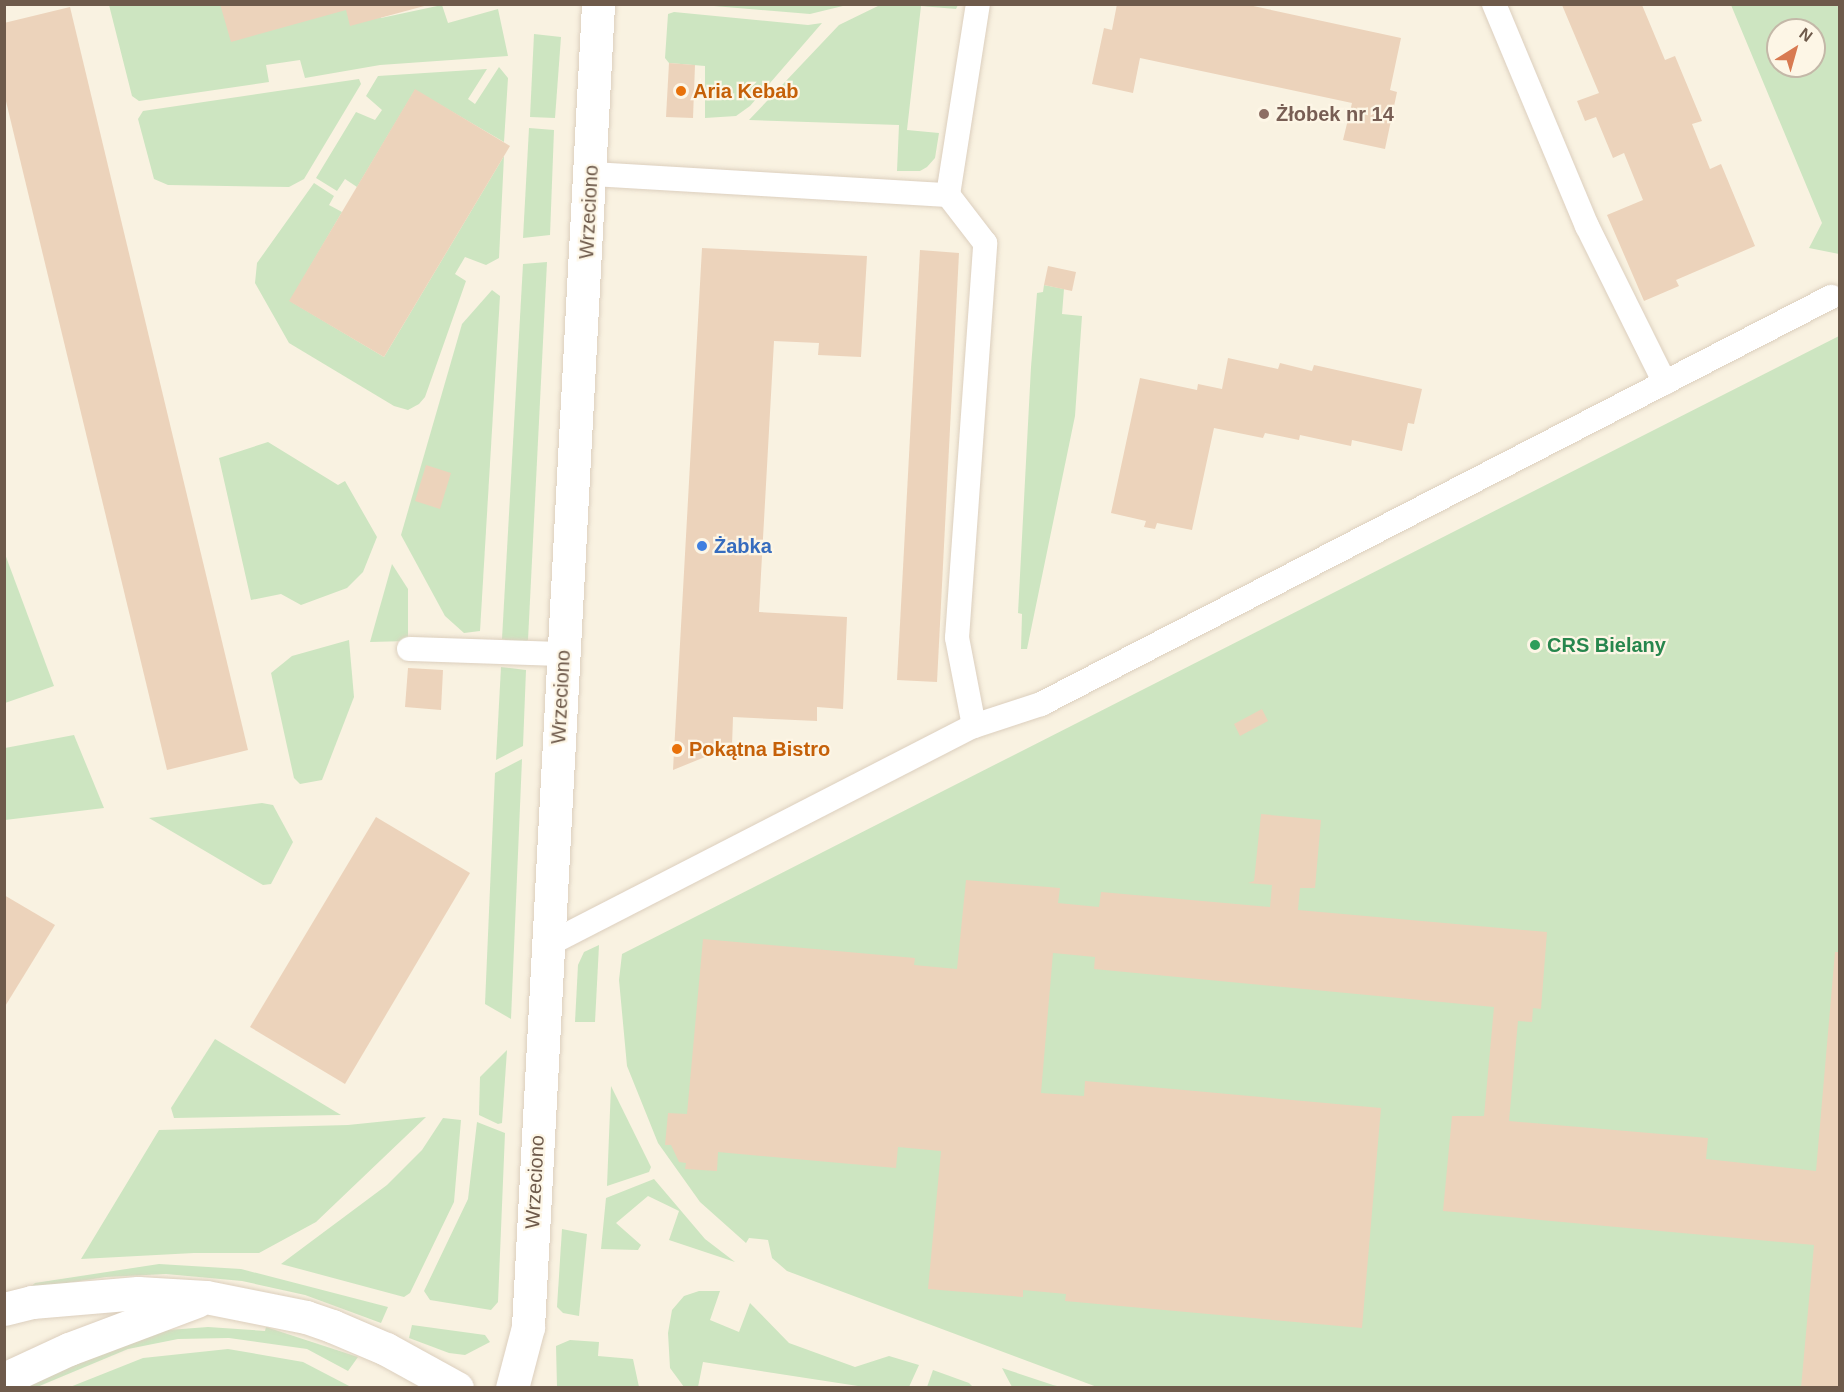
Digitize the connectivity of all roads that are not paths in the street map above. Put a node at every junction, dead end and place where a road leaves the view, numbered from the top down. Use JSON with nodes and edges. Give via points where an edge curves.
{"nodes":[{"id":1,"x":598,"y":4,"type":"edge"},
{"id":2,"x":978,"y":4,"type":"edge"},
{"id":3,"x":1494,"y":4,"type":"edge"},
{"id":4,"x":592,"y":174,"type":"junction"},
{"id":5,"x":948,"y":195,"type":"junction"},
{"id":6,"x":1832,"y":297,"type":"dead end"},
{"id":7,"x":1665,"y":383,"type":"junction"},
{"id":8,"x":409,"y":649,"type":"dead end"},
{"id":9,"x":564,"y":654,"type":"junction"},
{"id":10,"x":974,"y":726,"type":"junction"},
{"id":11,"x":547,"y":945,"type":"junction"},
{"id":12,"x":206,"y":1297,"type":"junction"},
{"id":13,"x":4,"y":1309,"type":"edge"},
{"id":14,"x":4,"y":1379,"type":"edge"},
{"id":15,"x":457,"y":1388,"type":"edge"},
{"id":16,"x":512,"y":1388,"type":"edge"}],
"edges":[{"from":1,"to":4,"type":"street","name":"Wrzeciono"},
{"from":2,"to":5,"type":"lane"},
{"from":3,"to":7,"type":"lane","via":[[1587,226]]},
{"from":4,"to":5,"type":"lane"},
{"from":4,"to":9,"type":"street","name":"Wrzeciono"},
{"from":5,"to":10,"type":"lane","via":[[984,243],[957,638]]},
{"from":6,"to":7,"type":"lane"},
{"from":7,"to":10,"type":"lane","via":[[1041,704]]},
{"from":8,"to":9,"type":"lane"},
{"from":9,"to":11,"type":"street","name":"Wrzeciono"},
{"from":10,"to":11,"type":"lane"},
{"from":11,"to":16,"type":"street","name":"Wrzeciono","via":[[528,1327]]},
{"from":12,"to":13,"type":"street","via":[[138,1293],[32,1302]]},
{"from":12,"to":14,"type":"street","via":[[69,1349]]},
{"from":12,"to":15,"type":"street","via":[[332,1326],[386,1349]]}]}
